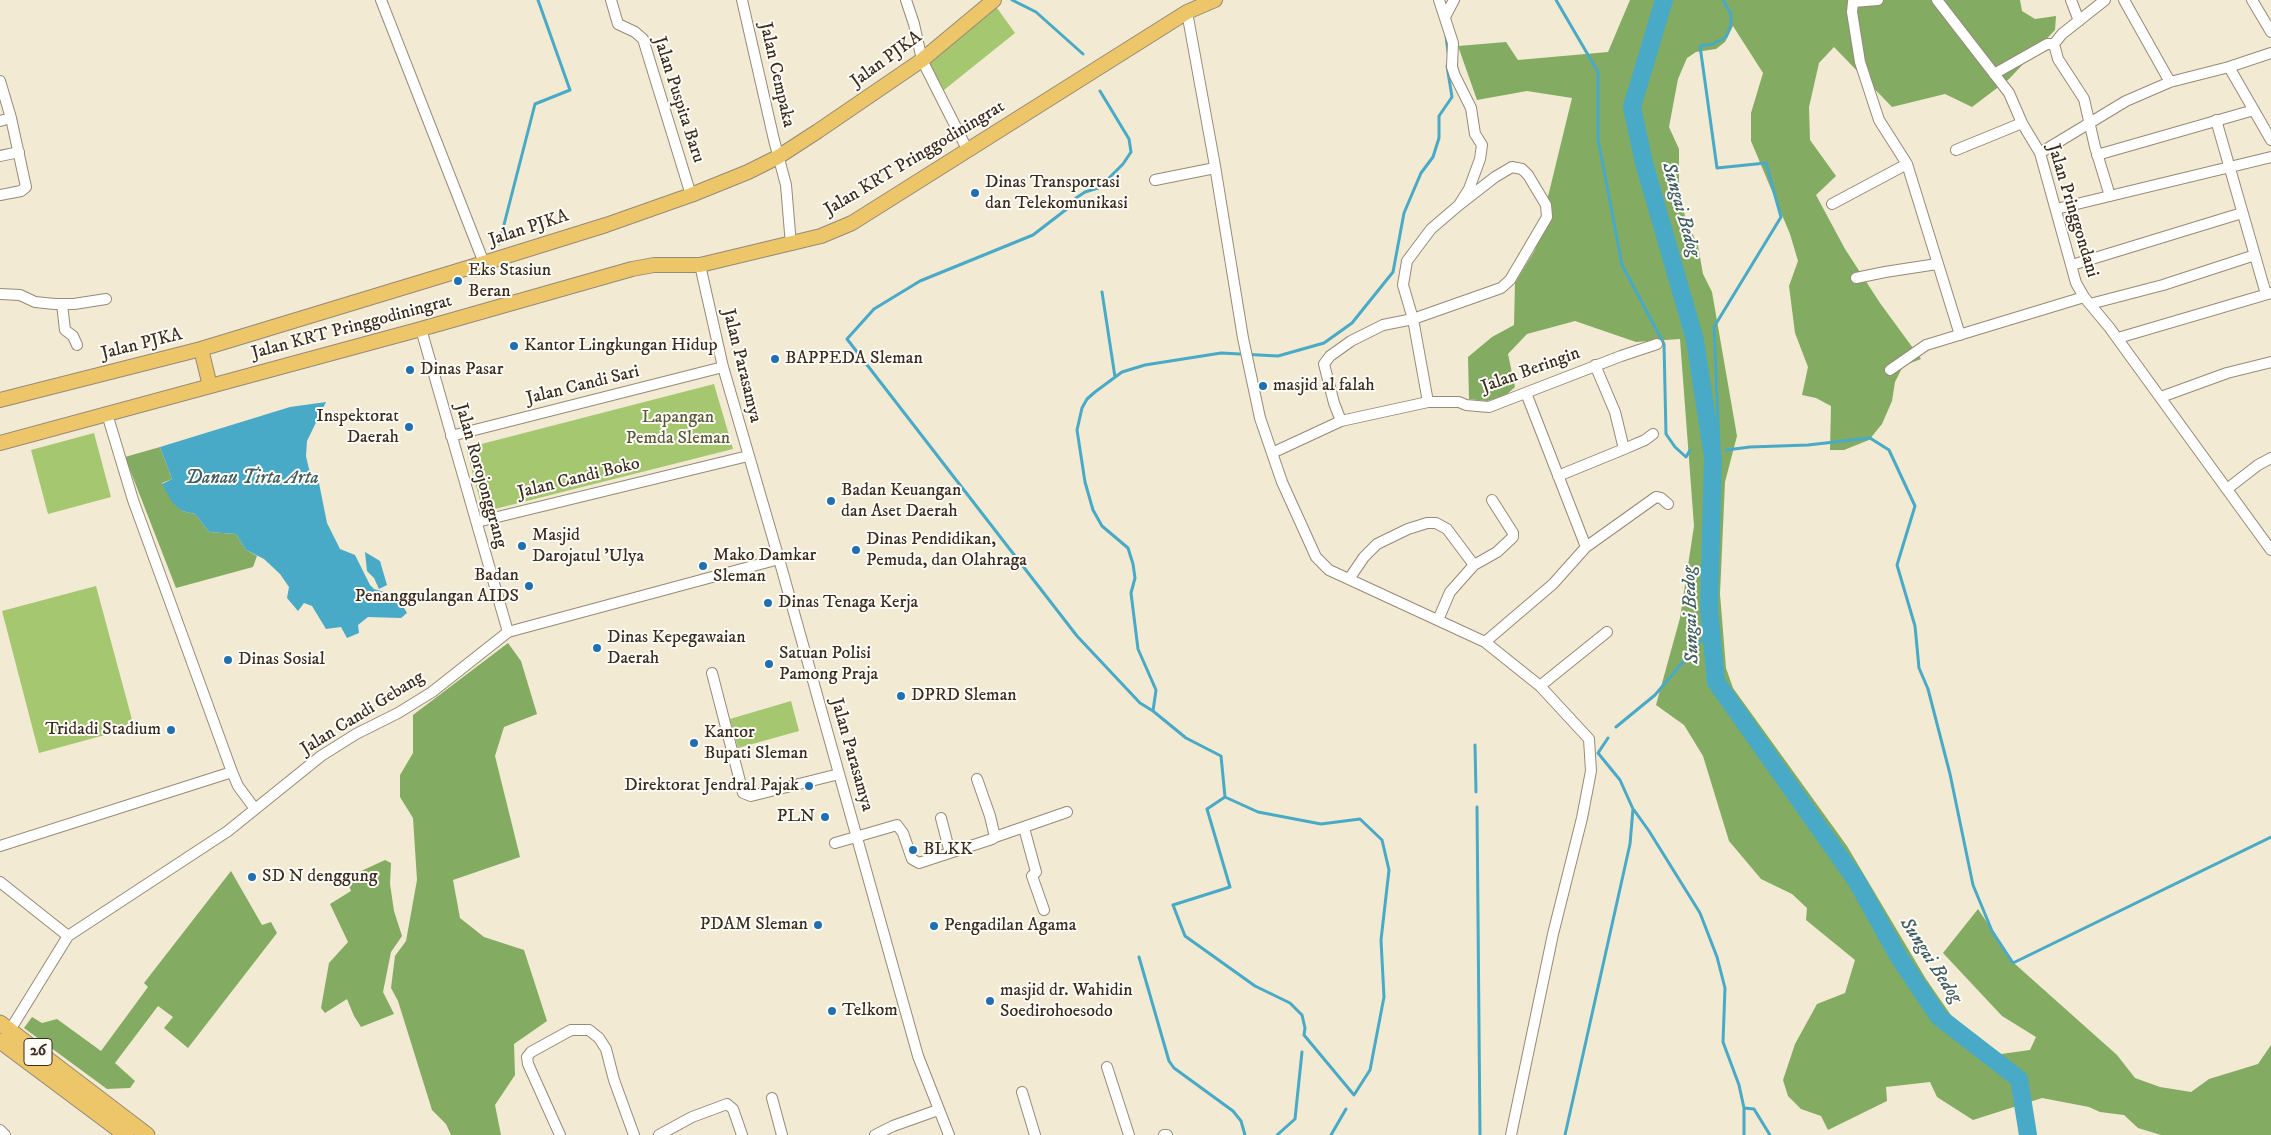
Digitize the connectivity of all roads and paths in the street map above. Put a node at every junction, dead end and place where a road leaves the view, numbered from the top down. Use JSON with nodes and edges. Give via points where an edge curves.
{"nodes":[{"id":1,"x":381,"y":0,"type":"edge"},
{"id":2,"x":611,"y":0,"type":"edge"},
{"id":3,"x":742,"y":0,"type":"edge"},
{"id":4,"x":906,"y":0,"type":"edge"},
{"id":5,"x":994,"y":0,"type":"edge"},
{"id":6,"x":1215,"y":0,"type":"edge"},
{"id":7,"x":1439,"y":0,"type":"edge"},
{"id":8,"x":1454,"y":0,"type":"edge"},
{"id":9,"x":1878,"y":0,"type":"edge"},
{"id":10,"x":2071,"y":0,"type":"edge"},
{"id":11,"x":2106,"y":0,"type":"edge"},
{"id":12,"x":2124,"y":0,"type":"edge"},
{"id":13,"x":2252,"y":0,"type":"edge"},
{"id":14,"x":1853,"y":1,"type":"edge"},
{"id":15,"x":1942,"y":2,"type":"edge"},
{"id":16,"x":1187,"y":12,"type":"junction"},
{"id":17,"x":1445,"y":17,"type":"junction"},
{"id":18,"x":2079,"y":21,"type":"junction"},
{"id":19,"x":2271,"y":31,"type":"edge"},
{"id":20,"x":2054,"y":44,"type":"junction"},
{"id":21,"x":2271,"y":53,"type":"edge"},
{"id":22,"x":922,"y":60,"type":"junction"},
{"id":23,"x":2229,"y":66,"type":"junction"},
{"id":24,"x":1994,"y":74,"type":"junction"},
{"id":25,"x":0,"y":81,"type":"edge"},
{"id":26,"x":2170,"y":82,"type":"junction"},
{"id":27,"x":2254,"y":110,"type":"junction"},
{"id":28,"x":11,"y":118,"type":"junction"},
{"id":29,"x":2216,"y":120,"type":"junction"},
{"id":30,"x":0,"y":121,"type":"edge"},
{"id":31,"x":2090,"y":122,"type":"junction"},
{"id":32,"x":2022,"y":123,"type":"junction"},
{"id":33,"x":2271,"y":140,"type":"edge"},
{"id":34,"x":1956,"y":150,"type":"dead end"},
{"id":35,"x":968,"y":151,"type":"junction"},
{"id":36,"x":19,"y":152,"type":"junction"},
{"id":37,"x":2040,"y":153,"type":"junction"},
{"id":38,"x":2097,"y":155,"type":"junction"},
{"id":39,"x":0,"y":156,"type":"edge"},
{"id":40,"x":778,"y":157,"type":"junction"},
{"id":41,"x":2271,"y":157,"type":"edge"},
{"id":42,"x":1907,"y":164,"type":"junction"},
{"id":43,"x":2228,"y":167,"type":"junction"},
{"id":44,"x":1215,"y":168,"type":"junction"},
{"id":45,"x":1155,"y":180,"type":"dead end"},
{"id":46,"x":0,"y":195,"type":"edge"},
{"id":47,"x":691,"y":195,"type":"junction"},
{"id":48,"x":2110,"y":196,"type":"junction"},
{"id":49,"x":1832,"y":204,"type":"dead end"},
{"id":50,"x":1459,"y":205,"type":"junction"},
{"id":51,"x":2056,"y":209,"type":"junction"},
{"id":52,"x":2242,"y":212,"type":"junction"},
{"id":53,"x":790,"y":245,"type":"junction"},
{"id":54,"x":2255,"y":255,"type":"junction"},
{"id":55,"x":484,"y":264,"type":"junction"},
{"id":56,"x":1937,"y":264,"type":"junction"},
{"id":57,"x":700,"y":265,"type":"junction"},
{"id":58,"x":2072,"y":266,"type":"junction"},
{"id":59,"x":1856,"y":278,"type":"dead end"},
{"id":60,"x":0,"y":294,"type":"edge"},
{"id":61,"x":2268,"y":294,"type":"edge"},
{"id":62,"x":106,"y":299,"type":"dead end"},
{"id":63,"x":2087,"y":301,"type":"junction"},
{"id":64,"x":62,"y":304,"type":"junction"},
{"id":65,"x":1413,"y":320,"type":"junction"},
{"id":66,"x":421,"y":329,"type":"junction"},
{"id":67,"x":1960,"y":335,"type":"junction"},
{"id":68,"x":2118,"y":338,"type":"junction"},
{"id":69,"x":1657,"y":344,"type":"dead end"},
{"id":70,"x":77,"y":345,"type":"dead end"},
{"id":71,"x":201,"y":349,"type":"junction"},
{"id":72,"x":2271,"y":362,"type":"edge"},
{"id":73,"x":1595,"y":366,"type":"junction"},
{"id":74,"x":723,"y":367,"type":"junction"},
{"id":75,"x":1890,"y":370,"type":"dead end"},
{"id":76,"x":210,"y":386,"type":"junction"},
{"id":77,"x":1526,"y":393,"type":"junction"},
{"id":78,"x":2162,"y":397,"type":"junction"},
{"id":79,"x":0,"y":400,"type":"edge"},
{"id":80,"x":1428,"y":402,"type":"junction"},
{"id":81,"x":107,"y":414,"type":"junction"},
{"id":82,"x":1341,"y":421,"type":"junction"},
{"id":83,"x":1653,"y":434,"type":"dead end"},
{"id":84,"x":451,"y":436,"type":"junction"},
{"id":85,"x":0,"y":443,"type":"edge"},
{"id":86,"x":1624,"y":449,"type":"junction"},
{"id":87,"x":1272,"y":453,"type":"junction"},
{"id":88,"x":748,"y":456,"type":"junction"},
{"id":89,"x":2271,"y":458,"type":"edge"},
{"id":90,"x":1558,"y":476,"type":"junction"},
{"id":91,"x":2227,"y":489,"type":"junction"},
{"id":92,"x":1492,"y":500,"type":"dead end"},
{"id":93,"x":1668,"y":504,"type":"dead end"},
{"id":94,"x":476,"y":522,"type":"junction"},
{"id":95,"x":1586,"y":547,"type":"junction"},
{"id":96,"x":2271,"y":550,"type":"edge"},
{"id":97,"x":780,"y":559,"type":"junction"},
{"id":98,"x":1474,"y":564,"type":"junction"},
{"id":99,"x":1349,"y":579,"type":"junction"},
{"id":100,"x":1438,"y":620,"type":"junction"},
{"id":101,"x":508,"y":632,"type":"junction"},
{"id":102,"x":1607,"y":632,"type":"dead end"},
{"id":103,"x":1486,"y":642,"type":"junction"},
{"id":104,"x":712,"y":673,"type":"dead end"},
{"id":105,"x":1540,"y":686,"type":"junction"},
{"id":106,"x":232,"y":772,"type":"junction"},
{"id":107,"x":839,"y":774,"type":"junction"},
{"id":108,"x":977,"y":779,"type":"dead end"},
{"id":109,"x":255,"y":809,"type":"junction"},
{"id":110,"x":1067,"y":812,"type":"dead end"},
{"id":111,"x":941,"y":818,"type":"dead end"},
{"id":112,"x":1024,"y":828,"type":"junction"},
{"id":113,"x":995,"y":836,"type":"junction"},
{"id":114,"x":857,"y":837,"type":"junction"},
{"id":115,"x":835,"y":843,"type":"dead end"},
{"id":116,"x":0,"y":846,"type":"edge"},
{"id":117,"x":950,"y":853,"type":"junction"},
{"id":118,"x":0,"y":882,"type":"edge"},
{"id":119,"x":1044,"y":910,"type":"dead end"},
{"id":120,"x":68,"y":936,"type":"junction"},
{"id":121,"x":3,"y":1031,"type":"edge"},
{"id":122,"x":1108,"y":1068,"type":"dead end"},
{"id":123,"x":72,"y":1086,"type":"junction"},
{"id":124,"x":1022,"y":1092,"type":"dead end"},
{"id":125,"x":772,"y":1098,"type":"dead end"},
{"id":126,"x":938,"y":1110,"type":"junction"},
{"id":127,"x":0,"y":1130,"type":"edge"},
{"id":128,"x":5,"y":1135,"type":"edge"},
{"id":129,"x":126,"y":1135,"type":"edge"},
{"id":130,"x":147,"y":1135,"type":"edge"},
{"id":131,"x":560,"y":1135,"type":"edge"},
{"id":132,"x":634,"y":1135,"type":"edge"},
{"id":133,"x":659,"y":1135,"type":"edge"},
{"id":134,"x":742,"y":1135,"type":"edge"},
{"id":135,"x":782,"y":1135,"type":"edge"},
{"id":136,"x":875,"y":1135,"type":"edge"},
{"id":137,"x":949,"y":1135,"type":"edge"},
{"id":138,"x":1035,"y":1135,"type":"edge"},
{"id":139,"x":1129,"y":1135,"type":"edge"},
{"id":140,"x":1510,"y":1135,"type":"edge"}],
"edges":[{"from":1,"to":55,"type":"street"},
{"from":2,"to":47,"type":"street","name":"Jalan Puspita Baru","via":[[618,24],[643,40]]},
{"from":3,"to":40,"type":"street","name":"Jalan Cempaka"},
{"from":4,"to":22,"type":"street"},
{"from":5,"to":22,"type":"main road","name":"Jalan PJKA"},
{"from":6,"to":16,"type":"main road","name":"Jalan KRT Pringgodiningrat"},
{"from":7,"to":17,"type":"street"},
{"from":8,"to":17,"type":"street"},
{"from":9,"to":14,"type":"street"},
{"from":10,"to":18,"type":"street"},
{"from":11,"to":18,"type":"street"},
{"from":12,"to":26,"type":"street"},
{"from":13,"to":19,"type":"street"},
{"from":14,"to":42,"type":"street","via":[[1860,62],[1871,102]]},
{"from":15,"to":24,"type":"street","name":"Jalan Pringgondani"},
{"from":16,"to":35,"type":"main road","name":"Jalan KRT Pringgodiningrat"},
{"from":16,"to":44,"type":"street"},
{"from":17,"to":50,"type":"street","via":[[1453,43],[1452,67],[1471,108],[1476,134],[1482,145],[1469,189]]},
{"from":18,"to":20,"type":"street"},
{"from":20,"to":24,"type":"street","via":[[2047,44]]},
{"from":20,"to":31,"type":"street","via":[[2058,59],[2084,99]]},
{"from":21,"to":23,"type":"street"},
{"from":22,"to":35,"type":"street"},
{"from":22,"to":40,"type":"main road","name":"Jalan PJKA"},
{"from":23,"to":26,"type":"street"},
{"from":23,"to":27,"type":"street"},
{"from":24,"to":32,"type":"street","name":"Jalan Pringgondani","via":[[2009,93]]},
{"from":25,"to":28,"type":"street"},
{"from":26,"to":31,"type":"street","via":[[2126,101]]},
{"from":27,"to":29,"type":"street"},
{"from":27,"to":33,"type":"street"},
{"from":28,"to":30,"type":"street"},
{"from":28,"to":36,"type":"street"},
{"from":29,"to":38,"type":"street"},
{"from":29,"to":43,"type":"street"},
{"from":31,"to":37,"type":"street"},
{"from":31,"to":38,"type":"street"},
{"from":32,"to":34,"type":"street"},
{"from":32,"to":37,"type":"street","name":"Jalan Pringgondani"},
{"from":35,"to":53,"type":"main road","name":"Jalan KRT Pringgodiningrat","via":[[852,223]]},
{"from":36,"to":39,"type":"street"},
{"from":36,"to":46,"type":"street","via":[[26,187]]},
{"from":37,"to":51,"type":"street","name":"Jalan Pringgondani"},
{"from":38,"to":48,"type":"street"},
{"from":40,"to":47,"type":"main road","name":"Jalan PJKA"},
{"from":40,"to":53,"type":"street","name":"Jalan Cempaka","via":[[788,197]]},
{"from":41,"to":43,"type":"street"},
{"from":42,"to":49,"type":"street"},
{"from":42,"to":56,"type":"street"},
{"from":43,"to":48,"type":"street"},
{"from":43,"to":52,"type":"street"},
{"from":44,"to":45,"type":"street"},
{"from":44,"to":87,"type":"street","via":[[1243,338],[1260,418]]},
{"from":47,"to":55,"type":"main road","name":"Jalan PJKA"},
{"from":48,"to":51,"type":"street"},
{"from":50,"to":65,"type":"street","via":[[1432,229],[1407,261],[1403,285]]},
{"from":50,"to":65,"type":"street","via":[[1512,167],[1522,169],[1528,175],[1546,204],[1548,217],[1507,284]]},
{"from":51,"to":58,"type":"street","name":"Jalan Pringgondani"},
{"from":52,"to":54,"type":"street"},
{"from":52,"to":58,"type":"street"},
{"from":53,"to":57,"type":"main road","name":"Jalan KRT Pringgodiningrat"},
{"from":54,"to":61,"type":"street"},
{"from":54,"to":63,"type":"street","via":[[2164,285]]},
{"from":55,"to":71,"type":"main road","name":"Jalan PJKA"},
{"from":56,"to":59,"type":"street"},
{"from":56,"to":67,"type":"street"},
{"from":57,"to":66,"type":"main road","name":"Jalan KRT Pringgodiningrat","via":[[654,265],[632,269]]},
{"from":57,"to":74,"type":"street","name":"Jalan Parasamya"},
{"from":58,"to":63,"type":"street","name":"Jalan Pringgondani","via":[[2076,283]]},
{"from":60,"to":64,"type":"street"},
{"from":61,"to":68,"type":"street"},
{"from":62,"to":64,"type":"street"},
{"from":63,"to":67,"type":"street"},
{"from":63,"to":68,"type":"street","name":"Jalan Pringgondani"},
{"from":64,"to":70,"type":"street","via":[[65,330]]},
{"from":65,"to":80,"type":"street"},
{"from":65,"to":82,"type":"street","via":[[1384,325],[1351,341],[1324,364]]},
{"from":66,"to":76,"type":"main road","name":"Jalan KRT Pringgodiningrat"},
{"from":66,"to":84,"type":"street","name":"Jalan Rorojonggrang"},
{"from":67,"to":75,"type":"street","via":[[1926,345]]},
{"from":68,"to":78,"type":"street","name":"Jalan Pringgondani"},
{"from":69,"to":73,"type":"street","name":"Jalan Beringin"},
{"from":71,"to":76,"type":"main road"},
{"from":71,"to":79,"type":"main road","name":"Jalan PJKA"},
{"from":72,"to":78,"type":"street","via":[[2227,373]]},
{"from":73,"to":77,"type":"street","name":"Jalan Beringin"},
{"from":73,"to":86,"type":"street","via":[[1615,412]]},
{"from":74,"to":84,"type":"street","name":"Jalan Candi Sari"},
{"from":74,"to":88,"type":"street","name":"Jalan Parasamya"},
{"from":76,"to":81,"type":"main road","name":"Jalan KRT Pringgodiningrat"},
{"from":77,"to":80,"type":"street","name":"Jalan Beringin","via":[[1489,407],[1459,402]]},
{"from":77,"to":90,"type":"street"},
{"from":78,"to":91,"type":"street","name":"Jalan Pringgondani"},
{"from":80,"to":82,"type":"street","name":"Jalan Beringin"},
{"from":81,"to":85,"type":"main road","name":"Jalan KRT Pringgodiningrat"},
{"from":81,"to":106,"type":"street","via":[[134,500]]},
{"from":82,"to":87,"type":"street","name":"Jalan Beringin"},
{"from":83,"to":86,"type":"street"},
{"from":84,"to":94,"type":"street","name":"Jalan Rorojonggrang"},
{"from":86,"to":90,"type":"street"},
{"from":87,"to":99,"type":"street","via":[[1316,557],[1329,570]]},
{"from":88,"to":94,"type":"street","name":"Jalan Candi Boko"},
{"from":88,"to":97,"type":"street","name":"Jalan Parasamya"},
{"from":89,"to":91,"type":"street"},
{"from":90,"to":95,"type":"street"},
{"from":91,"to":96,"type":"street","name":"Jalan Pringgondani"},
{"from":92,"to":98,"type":"street","via":[[1513,537],[1497,552]]},
{"from":93,"to":95,"type":"street","via":[[1656,497]]},
{"from":94,"to":101,"type":"street","name":"Jalan Rorojonggrang"},
{"from":95,"to":103,"type":"street","via":[[1553,584]]},
{"from":97,"to":101,"type":"street","name":"Jalan Candi Gebang"},
{"from":97,"to":107,"type":"street","name":"Jalan Parasamya"},
{"from":98,"to":99,"type":"street","via":[[1447,529],[1436,523],[1427,523],[1377,544]]},
{"from":98,"to":100,"type":"street","via":[[1450,592]]},
{"from":99,"to":100,"type":"street"},
{"from":100,"to":103,"type":"street"},
{"from":101,"to":109,"type":"street","name":"Jalan Candi Gebang","via":[[432,692],[321,756]]},
{"from":102,"to":105,"type":"street"},
{"from":103,"to":105,"type":"street"},
{"from":104,"to":107,"type":"street","via":[[743,793],[751,796]]},
{"from":105,"to":140,"type":"street","via":[[1589,740],[1591,771]]},
{"from":106,"to":109,"type":"street"},
{"from":106,"to":116,"type":"street"},
{"from":107,"to":114,"type":"street","name":"Jalan Parasamya"},
{"from":108,"to":113,"type":"street"},
{"from":109,"to":120,"type":"street","name":"Jalan Candi Gebang","via":[[228,831]]},
{"from":110,"to":112,"type":"street"},
{"from":111,"to":117,"type":"street"},
{"from":112,"to":113,"type":"street"},
{"from":112,"to":119,"type":"street","via":[[1036,872],[1032,876]]},
{"from":113,"to":117,"type":"street"},
{"from":114,"to":115,"type":"street"},
{"from":114,"to":117,"type":"street","via":[[897,826],[916,863]]},
{"from":114,"to":126,"type":"street","name":"Jalan Parasamya","via":[[918,1056]]},
{"from":118,"to":120,"type":"street"},
{"from":120,"to":121,"type":"street","name":"Jalan Candi Gebang"},
{"from":121,"to":123,"type":"highway","number":"26"},
{"from":122,"to":139,"type":"street"},
{"from":123,"to":129,"type":"highway","number":"26"},
{"from":123,"to":130,"type":"highway","number":"26"},
{"from":124,"to":138,"type":"street"},
{"from":125,"to":135,"type":"street"},
{"from":126,"to":136,"type":"street"},
{"from":126,"to":137,"type":"street","name":"Jalan Parasamya"},
{"from":127,"to":128,"type":"street"},
{"from":131,"to":132,"type":"street","via":[[527,1056],[571,1030],[589,1030],[606,1049]]},
{"from":133,"to":134,"type":"street","via":[[692,1117],[727,1104],[733,1109]]}]}
